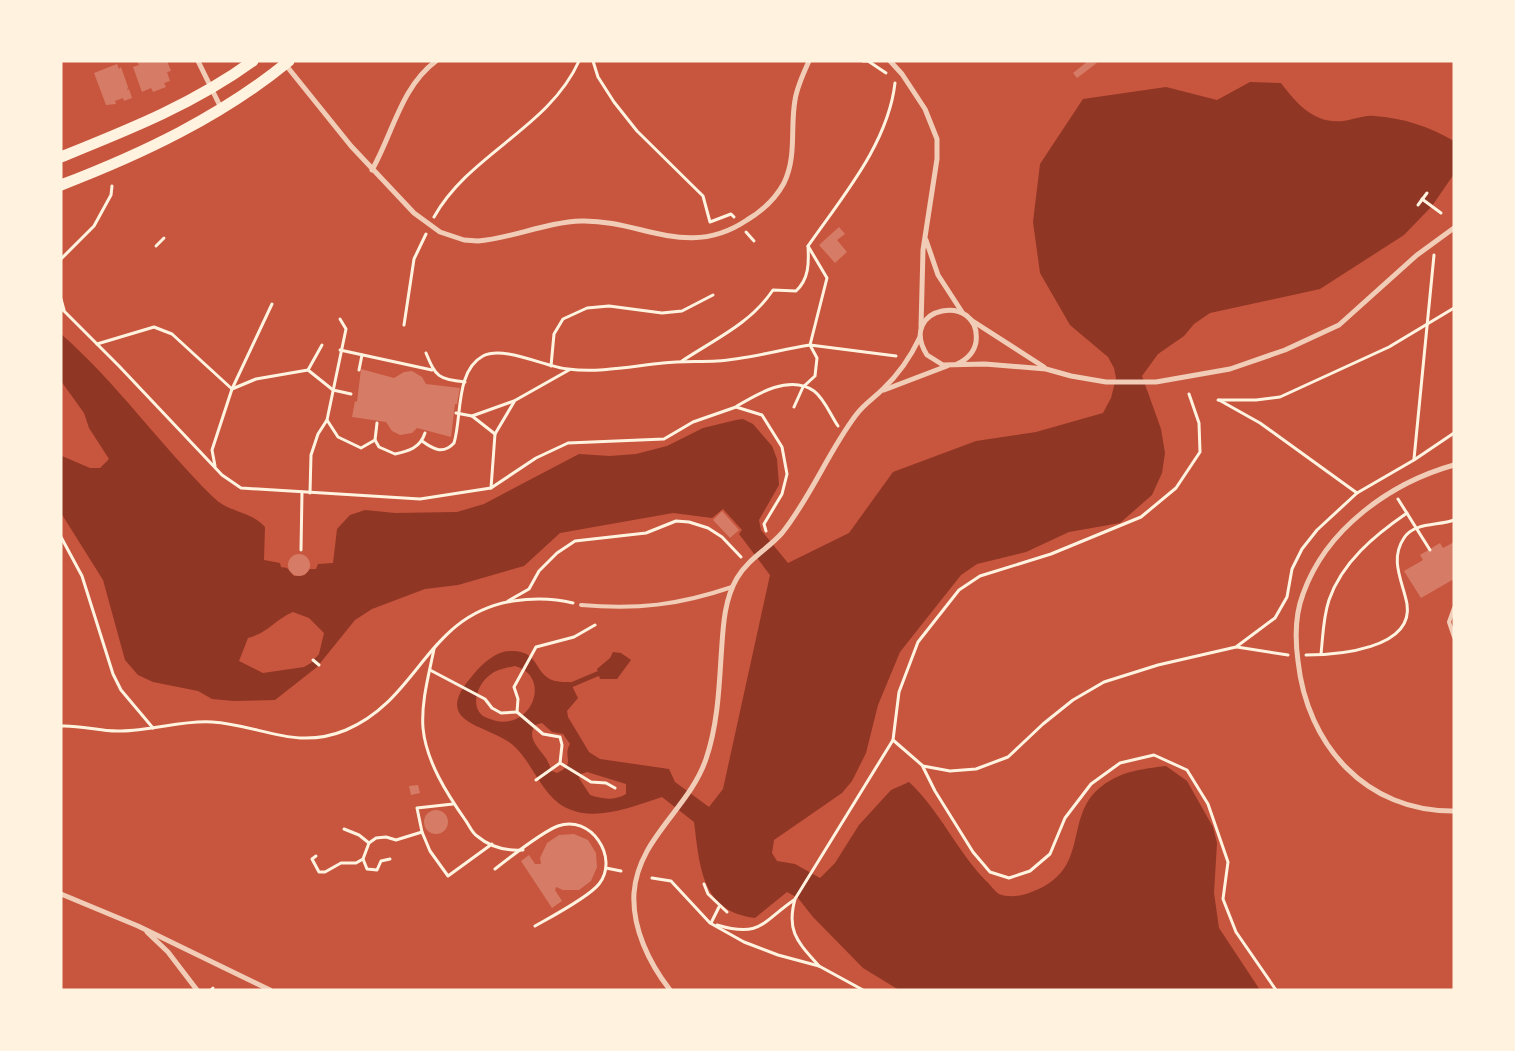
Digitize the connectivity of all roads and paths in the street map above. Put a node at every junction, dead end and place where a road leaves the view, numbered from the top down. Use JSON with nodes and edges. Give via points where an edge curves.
{"nodes":[{"id":1,"x":198,"y":61,"type":"edge"},
{"id":2,"x":253,"y":61,"type":"edge"},
{"id":3,"x":436,"y":61,"type":"edge"},
{"id":4,"x":579,"y":61,"type":"edge"},
{"id":5,"x":594,"y":61,"type":"edge"},
{"id":6,"x":809,"y":61,"type":"edge"},
{"id":7,"x":863,"y":61,"type":"edge"},
{"id":8,"x":890,"y":61,"type":"edge"},
{"id":9,"x":286,"y":62,"type":"edge"},
{"id":10,"x":211,"y":90,"type":"junction"},
{"id":11,"x":222,"y":108,"type":"junction"},
{"id":12,"x":61,"y":156,"type":"edge"},
{"id":13,"x":372,"y":170,"type":"junction"},
{"id":14,"x":61,"y":185,"type":"edge"},
{"id":15,"x":112,"y":186,"type":"dead end"},
{"id":16,"x":1427,"y":193,"type":"dead end"},
{"id":17,"x":1422,"y":199,"type":"junction"},
{"id":18,"x":1418,"y":205,"type":"dead end"},
{"id":19,"x":1441,"y":213,"type":"dead end"},
{"id":20,"x":740,"y":225,"type":"junction"},
{"id":21,"x":430,"y":226,"type":"junction"},
{"id":22,"x":1454,"y":228,"type":"edge"},
{"id":23,"x":925,"y":232,"type":"junction"},
{"id":24,"x":164,"y":238,"type":"dead end"},
{"id":25,"x":754,"y":241,"type":"dead end"},
{"id":26,"x":156,"y":246,"type":"dead end"},
{"id":27,"x":808,"y":246,"type":"junction"},
{"id":28,"x":1440,"y":250,"type":"dead end"},
{"id":29,"x":62,"y":257,"type":"edge"},
{"id":30,"x":713,"y":295,"type":"dead end"},
{"id":31,"x":61,"y":299,"type":"edge"},
{"id":32,"x":272,"y":304,"type":"dead end"},
{"id":33,"x":1454,"y":308,"type":"edge"},
{"id":34,"x":62,"y":309,"type":"edge"},
{"id":35,"x":965,"y":316,"type":"junction"},
{"id":36,"x":340,"y":319,"type":"dead end"},
{"id":37,"x":1429,"y":324,"type":"junction"},
{"id":38,"x":404,"y":325,"type":"dead end"},
{"id":39,"x":920,"y":335,"type":"junction"},
{"id":40,"x":97,"y":344,"type":"junction"},
{"id":41,"x":322,"y":344,"type":"dead end"},
{"id":42,"x":810,"y":345,"type":"junction"},
{"id":43,"x":340,"y":350,"type":"junction"},
{"id":44,"x":426,"y":353,"type":"dead end"},
{"id":45,"x":362,"y":354,"type":"junction"},
{"id":46,"x":896,"y":356,"type":"dead end"},
{"id":47,"x":681,"y":361,"type":"junction"},
{"id":48,"x":957,"y":364,"type":"junction"},
{"id":49,"x":950,"y":365,"type":"junction"},
{"id":50,"x":551,"y":366,"type":"junction"},
{"id":51,"x":1046,"y":369,"type":"junction"},
{"id":52,"x":308,"y":370,"type":"junction"},
{"id":53,"x":359,"y":370,"type":"dead end"},
{"id":54,"x":432,"y":370,"type":"junction"},
{"id":55,"x":570,"y":370,"type":"junction"},
{"id":56,"x":464,"y":382,"type":"junction"},
{"id":57,"x":803,"y":387,"type":"junction"},
{"id":58,"x":232,"y":389,"type":"junction"},
{"id":59,"x":333,"y":390,"type":"junction"},
{"id":60,"x":882,"y":391,"type":"junction"},
{"id":61,"x":351,"y":394,"type":"dead end"},
{"id":62,"x":1188,"y":394,"type":"dead end"},
{"id":63,"x":514,"y":401,"type":"junction"},
{"id":64,"x":736,"y":407,"type":"junction"},
{"id":65,"x":794,"y":407,"type":"dead end"},
{"id":66,"x":458,"y":413,"type":"junction"},
{"id":67,"x":472,"y":416,"type":"junction"},
{"id":68,"x":327,"y":420,"type":"junction"},
{"id":69,"x":376,"y":423,"type":"dead end"},
{"id":70,"x":425,"y":433,"type":"dead end"},
{"id":71,"x":1454,"y":433,"type":"edge"},
{"id":72,"x":495,"y":434,"type":"junction"},
{"id":73,"x":843,"y":434,"type":"junction"},
{"id":74,"x":375,"y":440,"type":"junction"},
{"id":75,"x":422,"y":441,"type":"junction"},
{"id":76,"x":1414,"y":460,"type":"junction"},
{"id":77,"x":1454,"y":465,"type":"edge"},
{"id":78,"x":215,"y":467,"type":"junction"},
{"id":79,"x":491,"y":488,"type":"junction"},
{"id":80,"x":302,"y":492,"type":"junction"},
{"id":81,"x":310,"y":493,"type":"junction"},
{"id":82,"x":1357,"y":493,"type":"junction"},
{"id":83,"x":1400,"y":502,"type":"dead end"},
{"id":84,"x":1408,"y":513,"type":"junction"},
{"id":85,"x":1454,"y":520,"type":"edge"},
{"id":86,"x":1416,"y":528,"type":"junction"},
{"id":87,"x":766,"y":531,"type":"dead end"},
{"id":88,"x":61,"y":537,"type":"edge"},
{"id":89,"x":301,"y":550,"type":"dead end"},
{"id":90,"x":1430,"y":550,"type":"dead end"},
{"id":91,"x":741,"y":557,"type":"dead end"},
{"id":92,"x":732,"y":587,"type":"junction"},
{"id":93,"x":505,"y":603,"type":"junction"},
{"id":94,"x":581,"y":605,"type":"joint"},
{"id":95,"x":1454,"y":608,"type":"edge"},
{"id":96,"x":595,"y":625,"type":"dead end"},
{"id":97,"x":1454,"y":637,"type":"edge"},
{"id":98,"x":1236,"y":647,"type":"junction"},
{"id":99,"x":434,"y":649,"type":"junction"},
{"id":100,"x":1297,"y":654,"type":"junction"},
{"id":101,"x":1321,"y":654,"type":"junction"},
{"id":102,"x":313,"y":660,"type":"dead end"},
{"id":103,"x":320,"y":666,"type":"dead end"},
{"id":104,"x":430,"y":670,"type":"junction"},
{"id":105,"x":517,"y":712,"type":"junction"},
{"id":106,"x":61,"y":726,"type":"edge"},
{"id":107,"x":153,"y":728,"type":"junction"},
{"id":108,"x":893,"y":740,"type":"junction"},
{"id":109,"x":560,"y":763,"type":"junction"},
{"id":110,"x":923,"y":766,"type":"junction"},
{"id":111,"x":537,"y":779,"type":"dead end"},
{"id":112,"x":615,"y":788,"type":"dead end"},
{"id":113,"x":453,"y":804,"type":"junction"},
{"id":114,"x":1454,"y":811,"type":"edge"},
{"id":115,"x":344,"y":829,"type":"dead end"},
{"id":116,"x":422,"y":832,"type":"junction"},
{"id":117,"x":369,"y":843,"type":"junction"},
{"id":118,"x":492,"y":844,"type":"junction"},
{"id":119,"x":523,"y":850,"type":"junction"},
{"id":120,"x":316,"y":856,"type":"dead end"},
{"id":121,"x":363,"y":859,"type":"junction"},
{"id":122,"x":390,"y":859,"type":"dead end"},
{"id":123,"x":606,"y":868,"type":"junction"},
{"id":124,"x":495,"y":869,"type":"dead end"},
{"id":125,"x":621,"y":871,"type":"dead end"},
{"id":126,"x":652,"y":878,"type":"dead end"},
{"id":127,"x":704,"y":884,"type":"dead end"},
{"id":128,"x":61,"y":894,"type":"edge"},
{"id":129,"x":795,"y":899,"type":"junction"},
{"id":130,"x":720,"y":907,"type":"junction"},
{"id":131,"x":727,"y":912,"type":"dead end"},
{"id":132,"x":710,"y":923,"type":"junction"},
{"id":133,"x":138,"y":926,"type":"junction"},
{"id":134,"x":536,"y":926,"type":"dead end"},
{"id":135,"x":819,"y":966,"type":"junction"},
{"id":136,"x":197,"y":990,"type":"edge"},
{"id":137,"x":270,"y":990,"type":"edge"},
{"id":138,"x":670,"y":990,"type":"edge"},
{"id":139,"x":863,"y":990,"type":"edge"},
{"id":140,"x":1276,"y":990,"type":"edge"}],
"edges":[{"from":1,"to":10,"type":"street"},
{"from":2,"to":10,"type":"main road"},
{"from":3,"to":13,"type":"street","via":[[409,90]]},
{"from":4,"to":21,"type":"path","via":[[574,73],[546,108],[468,175],[437,212]]},
{"from":5,"to":20,"type":"path","via":[[598,77],[636,131],[703,196],[710,222],[731,214]]},
{"from":6,"to":20,"type":"street","via":[[795,100],[793,150],[784,183],[767,204]]},
{"from":7,"to":27,"type":"path","via":[[868,61],[896,83],[886,119],[857,177]]},
{"from":8,"to":23,"type":"street","via":[[925,109],[936,139],[937,159]]},
{"from":9,"to":11,"type":"main road"},
{"from":9,"to":13,"type":"street"},
{"from":10,"to":11,"type":"street"},
{"from":10,"to":12,"type":"main road","via":[[138,126]]},
{"from":11,"to":14,"type":"main road","via":[[140,152]]},
{"from":13,"to":21,"type":"street"},
{"from":15,"to":29,"type":"path","via":[[111,195],[94,226]]},
{"from":16,"to":17,"type":"path"},
{"from":17,"to":18,"type":"path"},
{"from":17,"to":19,"type":"path"},
{"from":20,"to":21,"type":"street","via":[[713,236],[686,238],[658,235],[611,223],[564,222],[478,241],[451,236]]},
{"from":20,"to":25,"type":"path"},
{"from":21,"to":38,"type":"path","via":[[414,259]]},
{"from":22,"to":51,"type":"street","via":[[1417,255],[1352,316],[1326,332],[1247,364],[1156,382],[1106,382]]},
{"from":23,"to":35,"type":"street","via":[[938,275]]},
{"from":23,"to":39,"type":"street"},
{"from":24,"to":26,"type":"path"},
{"from":27,"to":42,"type":"path","via":[[827,278]]},
{"from":27,"to":47,"type":"path","via":[[809,264],[804,284],[796,291],[773,290],[762,307],[747,320]]},
{"from":28,"to":37,"type":"path","via":[[1433,255]]},
{"from":30,"to":50,"type":"path","via":[[682,311],[662,313],[609,306],[586,308],[563,319],[554,334]]},
{"from":31,"to":34,"type":"path"},
{"from":32,"to":58,"type":"path"},
{"from":33,"to":37,"type":"path"},
{"from":34,"to":40,"type":"path"},
{"from":35,"to":39,"type":"street","via":[[953,310],[939,311],[926,321]]},
{"from":35,"to":48,"type":"street","via":[[974,328],[975,346],[968,357]]},
{"from":35,"to":51,"type":"street"},
{"from":36,"to":43,"type":"path","via":[[346,329]]},
{"from":37,"to":76,"type":"path"},
{"from":37,"to":82,"type":"path","via":[[1389,348],[1280,397],[1218,400],[1260,423]]},
{"from":39,"to":49,"type":"street","via":[[927,356],[937,363]]},
{"from":39,"to":60,"type":"street","via":[[902,368]]},
{"from":40,"to":58,"type":"path","via":[[154,327],[172,334]]},
{"from":40,"to":78,"type":"path"},
{"from":41,"to":52,"type":"path"},
{"from":42,"to":46,"type":"path"},
{"from":42,"to":47,"type":"path","via":[[717,361]]},
{"from":42,"to":57,"type":"path","via":[[817,358],[815,376]]},
{"from":43,"to":45,"type":"path"},
{"from":43,"to":59,"type":"path"},
{"from":44,"to":54,"type":"path"},
{"from":45,"to":53,"type":"path"},
{"from":45,"to":54,"type":"path","via":[[412,368]]},
{"from":47,"to":55,"type":"path"},
{"from":48,"to":49,"type":"street"},
{"from":48,"to":51,"type":"street"},
{"from":49,"to":60,"type":"street"},
{"from":50,"to":55,"type":"path"},
{"from":50,"to":56,"type":"path","via":[[492,353],[482,356]]},
{"from":52,"to":58,"type":"path","via":[[256,379]]},
{"from":52,"to":59,"type":"path"},
{"from":54,"to":56,"type":"path","via":[[438,377]]},
{"from":55,"to":63,"type":"path"},
{"from":56,"to":66,"type":"path"},
{"from":57,"to":64,"type":"path","via":[[774,387]]},
{"from":57,"to":65,"type":"path"},
{"from":57,"to":73,"type":"path","via":[[814,390],[820,397]]},
{"from":58,"to":78,"type":"path","via":[[212,450]]},
{"from":59,"to":61,"type":"path"},
{"from":59,"to":68,"type":"path"},
{"from":60,"to":73,"type":"street","via":[[857,413]]},
{"from":62,"to":108,"type":"path","via":[[1199,423],[1200,452],[1176,488],[1141,517],[1051,554],[980,576],[959,590],[918,642],[899,692]]},
{"from":63,"to":67,"type":"path"},
{"from":63,"to":72,"type":"path"},
{"from":64,"to":79,"type":"path","via":[[693,422],[664,439],[568,444],[536,458]]},
{"from":64,"to":87,"type":"path","via":[[762,415],[782,447],[787,474],[782,494],[764,524]]},
{"from":66,"to":67,"type":"path"},
{"from":66,"to":75,"type":"path","via":[[456,438],[449,449],[434,450]]},
{"from":67,"to":72,"type":"path"},
{"from":68,"to":74,"type":"path","via":[[338,437],[361,448]]},
{"from":68,"to":81,"type":"path","via":[[311,455]]},
{"from":69,"to":74,"type":"path"},
{"from":70,"to":75,"type":"path"},
{"from":71,"to":76,"type":"path"},
{"from":72,"to":79,"type":"path"},
{"from":73,"to":92,"type":"street","via":[[796,514],[773,542],[742,570]]},
{"from":74,"to":75,"type":"path","via":[[379,447],[395,454],[408,451]]},
{"from":76,"to":82,"type":"path"},
{"from":77,"to":100,"type":"street","via":[[1394,492],[1359,515],[1343,532],[1315,569],[1303,594],[1297,620]]},
{"from":78,"to":80,"type":"path","via":[[240,488]]},
{"from":79,"to":81,"type":"path","via":[[420,499]]},
{"from":80,"to":81,"type":"path"},
{"from":80,"to":89,"type":"path"},
{"from":82,"to":98,"type":"path","via":[[1317,530],[1302,549],[1292,569],[1287,597],[1275,618]]},
{"from":83,"to":84,"type":"path"},
{"from":84,"to":86,"type":"path"},
{"from":84,"to":101,"type":"path","via":[[1367,544],[1334,589],[1326,613]]},
{"from":85,"to":86,"type":"path"},
{"from":86,"to":90,"type":"path"},
{"from":86,"to":101,"type":"path","via":[[1404,537],[1396,562],[1407,604],[1407,619],[1398,633],[1381,644]]},
{"from":88,"to":107,"type":"path","via":[[82,576],[116,682]]},
{"from":91,"to":93,"type":"path","via":[[722,536],[708,528],[676,521],[646,533],[575,541],[557,552],[539,571],[529,589]]},
{"from":92,"to":94,"type":"lane","via":[[696,599],[658,606]]},
{"from":92,"to":138,"type":"street","via":[[724,618],[718,699],[703,767],[645,853],[637,875],[634,895],[644,948]]},
{"from":93,"to":94,"type":"path","via":[[548,599]]},
{"from":93,"to":99,"type":"path","via":[[482,608],[464,619],[448,631]]},
{"from":95,"to":97,"type":"lane","via":[[1449,622]]},
{"from":96,"to":105,"type":"path","via":[[574,637],[536,647],[514,687],[518,699]]},
{"from":98,"to":100,"type":"path","via":[[1284,656]]},
{"from":98,"to":110,"type":"path","via":[[1158,665],[1104,682],[1073,700],[1008,757],[976,769],[950,771]]},
{"from":99,"to":104,"type":"path"},
{"from":99,"to":107,"type":"path","via":[[380,709],[337,733],[295,738],[205,722]]},
{"from":100,"to":101,"type":"path"},
{"from":100,"to":114,"type":"street","via":[[1301,685],[1312,717],[1327,745],[1353,774],[1395,802],[1430,810]]},
{"from":102,"to":103,"type":"path"},
{"from":104,"to":105,"type":"path","via":[[478,694],[501,713]]},
{"from":104,"to":113,"type":"path","via":[[423,729],[430,754]]},
{"from":105,"to":109,"type":"path","via":[[543,734],[562,740]]},
{"from":106,"to":107,"type":"path","via":[[112,731]]},
{"from":108,"to":110,"type":"path"},
{"from":108,"to":129,"type":"path"},
{"from":109,"to":111,"type":"path"},
{"from":109,"to":112,"type":"path","via":[[591,782],[606,783]]},
{"from":110,"to":140,"type":"path","via":[[973,852],[990,872],[1009,878],[1030,871],[1050,854],[1065,818],[1085,791],[1120,763],[1154,754],[1187,770],[1208,804],[1228,862],[1223,899],[1236,932]]},
{"from":113,"to":116,"type":"path","via":[[417,808]]},
{"from":113,"to":118,"type":"path","via":[[476,836]]},
{"from":115,"to":117,"type":"path","via":[[360,835]]},
{"from":116,"to":117,"type":"path","via":[[396,840],[386,836],[376,838]]},
{"from":116,"to":118,"type":"path","via":[[448,876]]},
{"from":117,"to":121,"type":"path"},
{"from":118,"to":119,"type":"path","via":[[506,851]]},
{"from":119,"to":123,"type":"path","via":[[559,826],[576,826],[594,834],[603,847]]},
{"from":119,"to":124,"type":"path"},
{"from":120,"to":121,"type":"path","via":[[312,859],[319,872]]},
{"from":121,"to":122,"type":"path","via":[[367,869],[372,871],[377,870],[381,861]]},
{"from":123,"to":125,"type":"path"},
{"from":123,"to":134,"type":"path","via":[[599,884],[592,890]]},
{"from":126,"to":132,"type":"path","via":[[671,881]]},
{"from":127,"to":130,"type":"path"},
{"from":128,"to":133,"type":"street"},
{"from":129,"to":132,"type":"path","via":[[762,927],[743,930]]},
{"from":129,"to":135,"type":"path","via":[[792,931]]},
{"from":130,"to":131,"type":"path"},
{"from":130,"to":132,"type":"path"},
{"from":132,"to":135,"type":"path","via":[[744,942]]},
{"from":133,"to":136,"type":"street","via":[[161,944]]},
{"from":133,"to":137,"type":"street"},
{"from":135,"to":139,"type":"path"}]}
